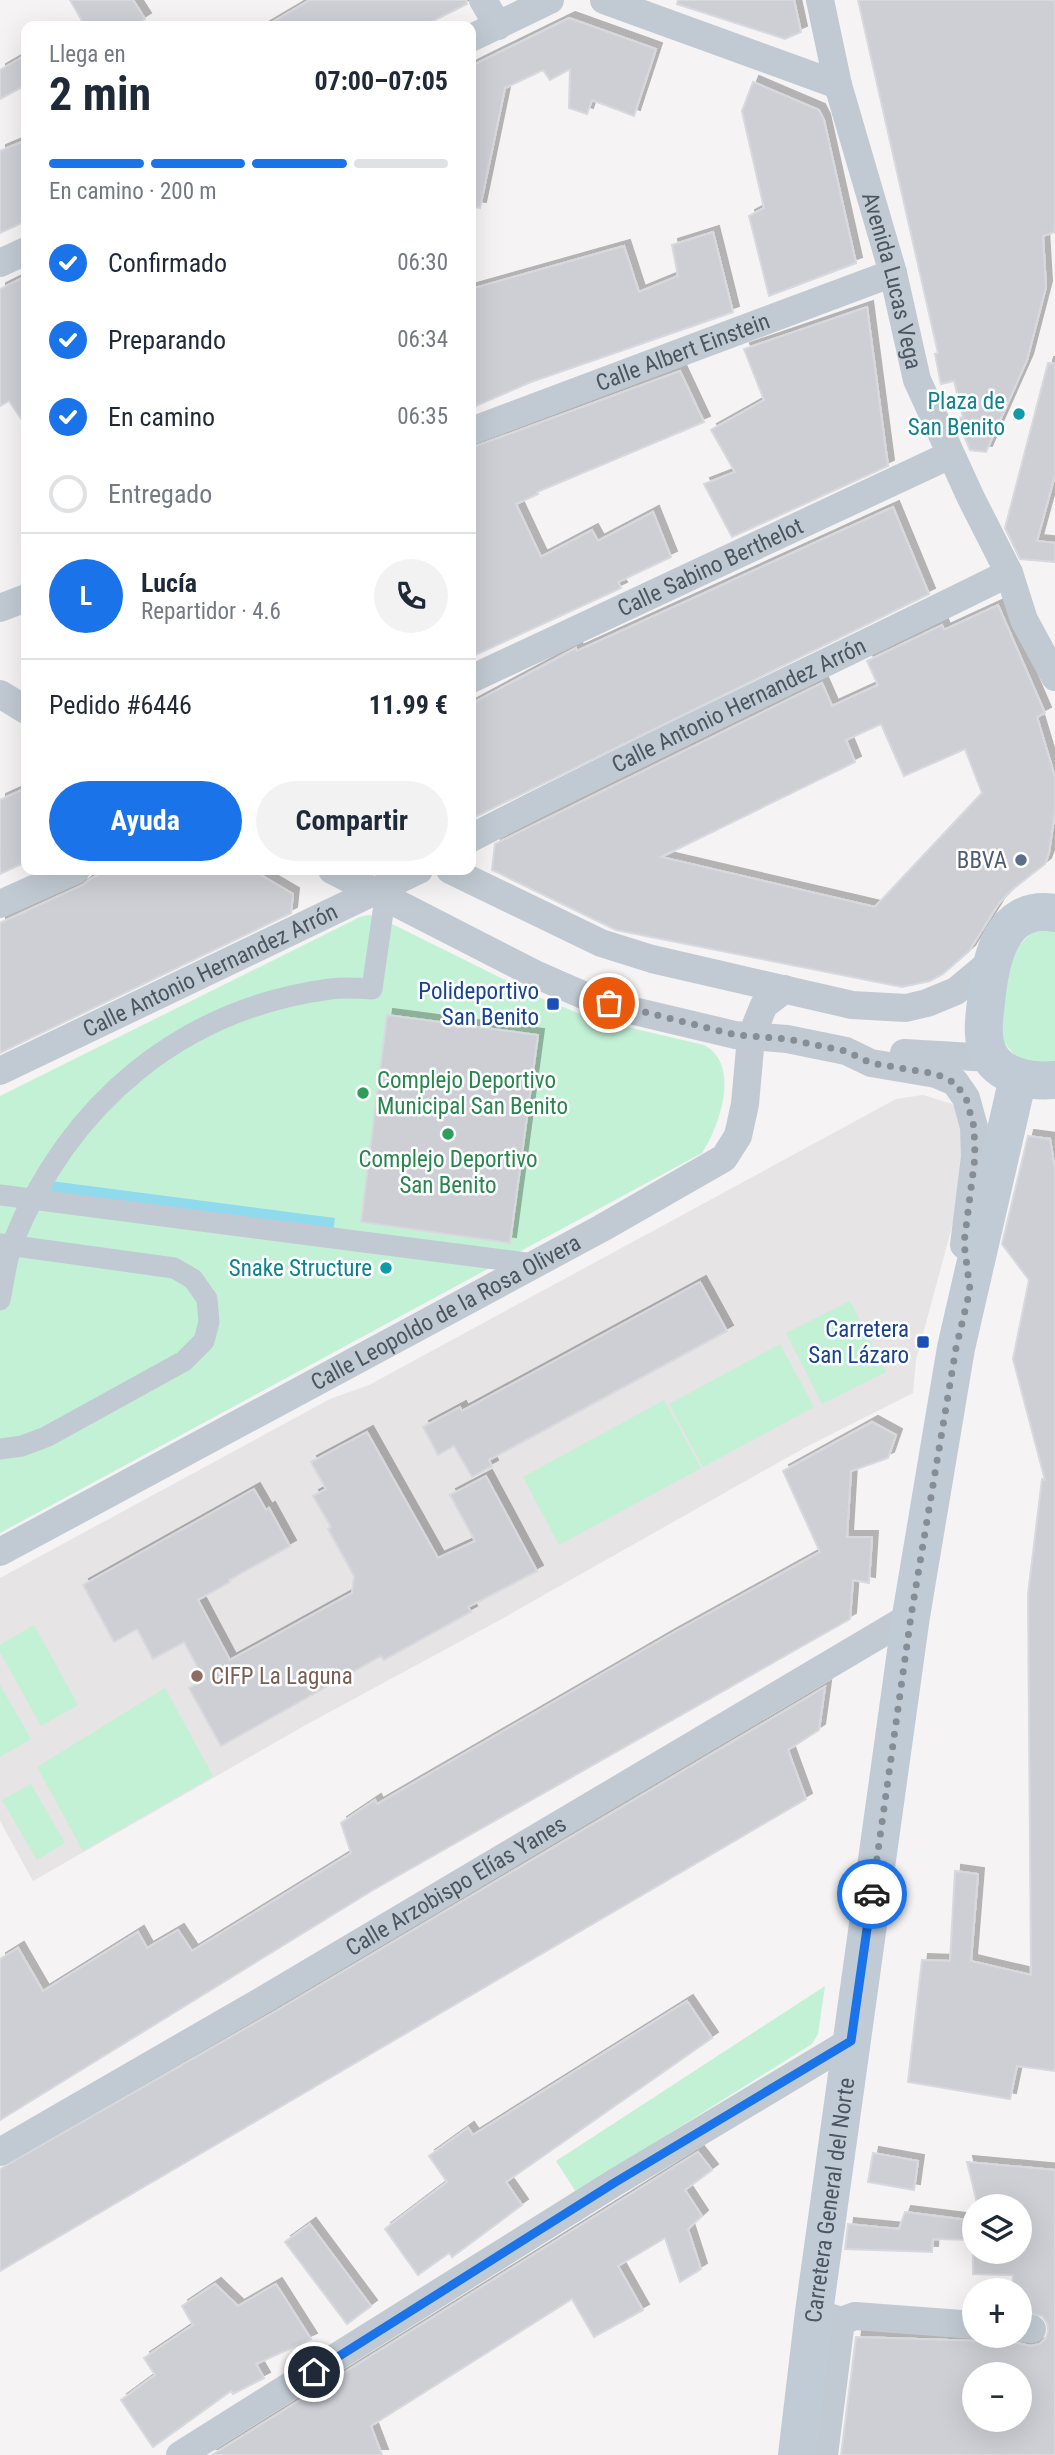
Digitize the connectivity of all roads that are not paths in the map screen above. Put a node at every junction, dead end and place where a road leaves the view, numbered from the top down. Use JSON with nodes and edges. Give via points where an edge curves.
{"nodes":[{"id":1,"x":483,"y":0,"type":"edge"},
{"id":2,"x":550,"y":0,"type":"edge"},
{"id":3,"x":604,"y":0,"type":"edge"},
{"id":4,"x":820,"y":0,"type":"edge"},
{"id":5,"x":498,"y":26,"type":"junction"},
{"id":6,"x":476,"y":36,"type":"edge"},
{"id":7,"x":838,"y":85,"type":"junction"},
{"id":8,"x":21,"y":253,"type":"edge"},
{"id":9,"x":0,"y":263,"type":"edge"},
{"id":10,"x":893,"y":274,"type":"junction"},
{"id":11,"x":476,"y":429,"type":"edge"},
{"id":12,"x":950,"y":455,"type":"junction"},
{"id":13,"x":1012,"y":580,"type":"junction"},
{"id":14,"x":21,"y":600,"type":"edge"},
{"id":15,"x":0,"y":608,"type":"edge"},
{"id":16,"x":1055,"y":628,"type":"edge"},
{"id":17,"x":476,"y":677,"type":"edge"},
{"id":18,"x":1055,"y":677,"type":"edge"},
{"id":19,"x":0,"y":694,"type":"edge"},
{"id":20,"x":21,"y":707,"type":"edge"},
{"id":21,"x":476,"y":835,"type":"edge"},
{"id":22,"x":65,"y":875,"type":"edge"},
{"id":23,"x":341,"y":875,"type":"edge"},
{"id":24,"x":410,"y":875,"type":"edge"},
{"id":25,"x":460,"y":875,"type":"edge"},
{"id":26,"x":379,"y":895,"type":"junction"},
{"id":27,"x":0,"y":904,"type":"edge"},
{"id":28,"x":1055,"y":913,"type":"edge"},
{"id":29,"x":992,"y":961,"type":"junction"},
{"id":30,"x":785,"y":989,"type":"junction"},
{"id":31,"x":751,"y":1037,"type":"junction"},
{"id":32,"x":846,"y":1051,"type":"junction"},
{"id":33,"x":1004,"y":1068,"type":"junction"},
{"id":34,"x":0,"y":1071,"type":"edge"},
{"id":35,"x":1055,"y":1080,"type":"edge"},
{"id":36,"x":0,"y":1195,"type":"edge"},
{"id":37,"x":33,"y":1199,"type":"junction"},
{"id":38,"x":6,"y":1245,"type":"edge"},
{"id":39,"x":534,"y":1265,"type":"junction"},
{"id":40,"x":970,"y":1290,"type":"junction"},
{"id":41,"x":0,"y":1300,"type":"edge"},
{"id":42,"x":0,"y":1448,"type":"edge"},
{"id":43,"x":0,"y":1552,"type":"edge"},
{"id":44,"x":911,"y":1616,"type":"junction"},
{"id":45,"x":851,"y":2041,"type":"junction"},
{"id":46,"x":0,"y":2152,"type":"edge"},
{"id":47,"x":828,"y":2317,"type":"junction"},
{"id":48,"x":962,"y":2324,"type":"edge"},
{"id":49,"x":180,"y":2455,"type":"edge"},
{"id":50,"x":797,"y":2455,"type":"edge"},
{"id":51,"x":824,"y":2455,"type":"edge"}],
"edges":[{"from":1,"to":5,"type":"street"},
{"from":2,"to":5,"type":"street"},
{"from":3,"to":7,"type":"street"},
{"from":4,"to":7,"type":"street","name":"Avenida Lucas Vega"},
{"from":5,"to":6,"type":"street"},
{"from":7,"to":10,"type":"street","name":"Avenida Lucas Vega"},
{"from":8,"to":9,"type":"street"},
{"from":10,"to":11,"type":"street","name":"Calle Albert Einstein"},
{"from":10,"to":12,"type":"street","name":"Avenida Lucas Vega","via":[[917,380]]},
{"from":12,"to":13,"type":"street","name":"Avenida Lucas Vega"},
{"from":12,"to":17,"type":"street","name":"Calle Sabino Berthelot"},
{"from":13,"to":16,"type":"street","name":"Avenida Lucas Vega","via":[[1046,627]]},
{"from":13,"to":18,"type":"street","name":"Avenida Lucas Vega","via":[[1024,620]]},
{"from":13,"to":21,"type":"street","name":"Calle Antonio Hernandez Arrón","via":[[601,770]]},
{"from":14,"to":15,"type":"street"},
{"from":19,"to":20,"type":"street"},
{"from":22,"to":27,"type":"street"},
{"from":23,"to":26,"type":"street"},
{"from":24,"to":26,"type":"street","name":"Calle Antonio Hernandez Arrón"},
{"from":25,"to":30,"type":"street","via":[[601,943]]},
{"from":26,"to":31,"type":"street","via":[[583,995]]},
{"from":26,"to":34,"type":"street","name":"Calle Antonio Hernandez Arrón"},
{"from":26,"to":37,"type":"street","via":[[372,989],[331,988],[255,1005],[197,1029],[150,1059],[94,1111],[63,1148]]},
{"from":28,"to":29,"type":"main road","via":[[1026,916],[1009,927]]},
{"from":29,"to":30,"type":"street","via":[[956,991],[906,1008],[852,1005]]},
{"from":29,"to":33,"type":"main road","via":[[983,1037]]},
{"from":30,"to":31,"type":"street","name":"Calle Leopoldo de la Rosa Olivera","via":[[764,1005]]},
{"from":31,"to":32,"type":"street"},
{"from":31,"to":39,"type":"street","name":"Calle Leopoldo de la Rosa Olivera","via":[[738,1136],[724,1158]]},
{"from":32,"to":33,"type":"street","via":[[873,1048]]},
{"from":32,"to":40,"type":"street","via":[[871,1063],[936,1074],[955,1083],[966,1098],[974,1127],[975,1157],[964,1243]]},
{"from":33,"to":35,"type":"main road","via":[[1034,1082]]},
{"from":33,"to":40,"type":"main road","name":"Carretera General del Norte"},
{"from":36,"to":37,"type":"street"},
{"from":37,"to":38,"type":"street"},
{"from":37,"to":39,"type":"street"},
{"from":38,"to":41,"type":"street"},
{"from":38,"to":42,"type":"street","via":[[174,1268],[193,1279],[207,1299],[209,1322],[204,1341],[184,1361],[46,1437]]},
{"from":39,"to":43,"type":"street","name":"Calle Leopoldo de la Rosa Olivera"},
{"from":40,"to":44,"type":"main road","name":"Carretera General del Norte"},
{"from":44,"to":45,"type":"main road","name":"Carretera General del Norte"},
{"from":44,"to":46,"type":"street","name":"Calle Arzobispo Elías Yanes"},
{"from":45,"to":47,"type":"main road","name":"Carretera General del Norte"},
{"from":45,"to":49,"type":"street","via":[[614,2183]]},
{"from":47,"to":48,"type":"street"},
{"from":47,"to":50,"type":"main road","name":"Carretera General del Norte"},
{"from":47,"to":51,"type":"street"}]}
